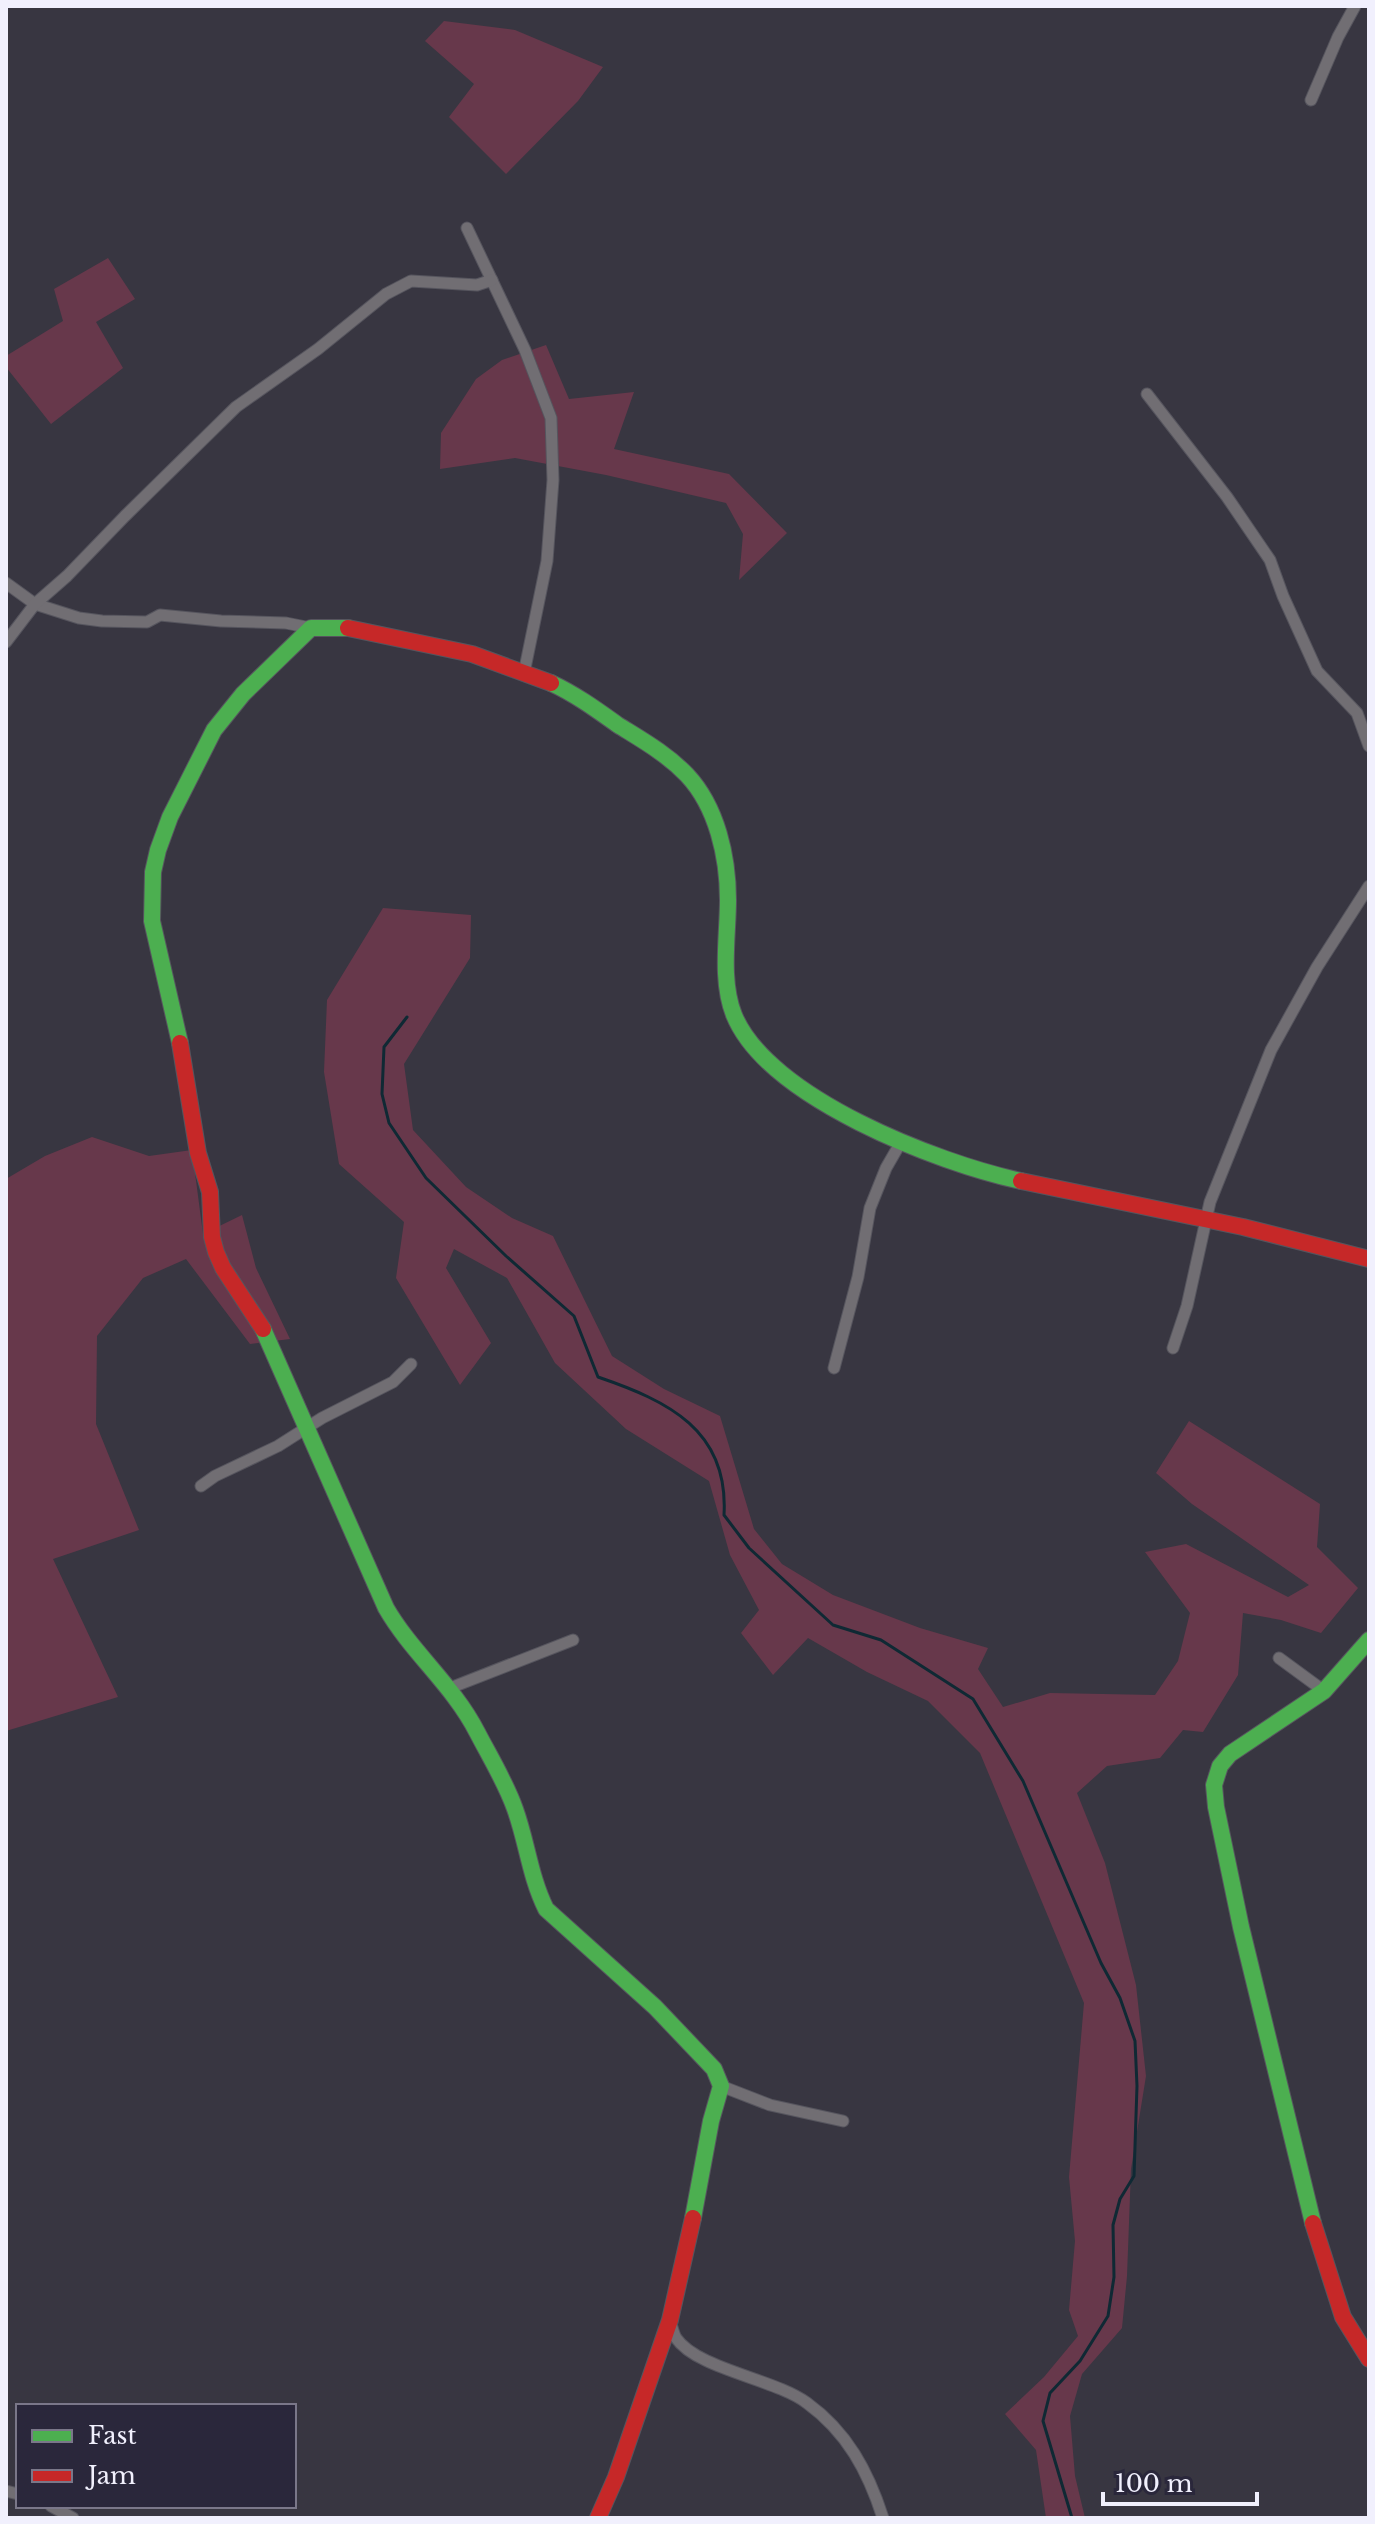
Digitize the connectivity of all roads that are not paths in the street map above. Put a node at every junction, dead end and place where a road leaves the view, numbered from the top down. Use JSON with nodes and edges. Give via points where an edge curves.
{"nodes":[{"id":1,"x":1355,"y":6,"type":"edge"},
{"id":2,"x":1311,"y":100,"type":"dead end"},
{"id":3,"x":467,"y":228,"type":"dead end"},
{"id":4,"x":492,"y":280,"type":"junction"},
{"id":5,"x":1147,"y":394,"type":"dead end"},
{"id":6,"x":6,"y":583,"type":"edge"},
{"id":7,"x":35,"y":604,"type":"junction"},
{"id":8,"x":311,"y":628,"type":"junction"},
{"id":9,"x":6,"y":642,"type":"edge"},
{"id":10,"x":524,"y":673,"type":"junction"},
{"id":11,"x":1369,"y":746,"type":"edge"},
{"id":12,"x":1369,"y":886,"type":"edge"},
{"id":13,"x":901,"y":1142,"type":"junction"},
{"id":14,"x":1205,"y":1219,"type":"junction"},
{"id":15,"x":1369,"y":1259,"type":"edge"},
{"id":16,"x":1173,"y":1348,"type":"dead end"},
{"id":17,"x":411,"y":1364,"type":"dead end"},
{"id":18,"x":834,"y":1368,"type":"dead end"},
{"id":19,"x":305,"y":1428,"type":"junction"},
{"id":20,"x":201,"y":1486,"type":"dead end"},
{"id":21,"x":573,"y":1640,"type":"dead end"},
{"id":22,"x":1369,"y":1640,"type":"edge"},
{"id":23,"x":1279,"y":1658,"type":"dead end"},
{"id":24,"x":450,"y":1688,"type":"junction"},
{"id":25,"x":1324,"y":1691,"type":"junction"},
{"id":26,"x":721,"y":2086,"type":"junction"},
{"id":27,"x":843,"y":2121,"type":"dead end"},
{"id":28,"x":670,"y":2320,"type":"junction"},
{"id":29,"x":1369,"y":2359,"type":"edge"},
{"id":30,"x":55,"y":2508,"type":"edge"},
{"id":31,"x":73,"y":2518,"type":"edge"},
{"id":32,"x":598,"y":2518,"type":"edge"},
{"id":33,"x":883,"y":2518,"type":"edge"}],
"edges":[{"from":1,"to":2,"type":"street"},
{"from":3,"to":4,"type":"street"},
{"from":4,"to":7,"type":"street","via":[[477,285],[411,281],[386,294],[236,407]]},
{"from":4,"to":10,"type":"street","via":[[551,418],[547,561]]},
{"from":5,"to":11,"type":"street","via":[[1270,560],[1317,671],[1357,713]]},
{"from":6,"to":7,"type":"street"},
{"from":7,"to":8,"type":"street","via":[[102,621],[147,622],[160,615]]},
{"from":7,"to":9,"type":"street"},
{"from":8,"to":10,"type":"street","via":[[340,626],[406,639]]},
{"from":8,"to":19,"type":"street","via":[[214,730],[163,833],[152,893],[156,947],[210,1192],[216,1252],[257,1317]]},
{"from":10,"to":13,"type":"street","via":[[580,699],[688,775],[710,811],[726,863],[726,992],[739,1025],[777,1069]]},
{"from":12,"to":14,"type":"street","via":[[1271,1050]]},
{"from":13,"to":14,"type":"street","via":[[997,1176]]},
{"from":13,"to":18,"type":"street","via":[[870,1208]]},
{"from":14,"to":15,"type":"street"},
{"from":14,"to":16,"type":"street"},
{"from":17,"to":19,"type":"street","via":[[393,1382]]},
{"from":19,"to":20,"type":"street"},
{"from":19,"to":24,"type":"street","via":[[396,1626]]},
{"from":21,"to":24,"type":"street"},
{"from":22,"to":25,"type":"street"},
{"from":23,"to":25,"type":"street"},
{"from":24,"to":26,"type":"street","via":[[511,1799],[546,1909],[666,2018],[714,2069]]},
{"from":25,"to":29,"type":"street","via":[[1230,1754],[1214,1785],[1238,1912],[1317,2241],[1343,2317]]},
{"from":26,"to":27,"type":"street","via":[[770,2105]]},
{"from":26,"to":28,"type":"street"},
{"from":28,"to":32,"type":"street"},
{"from":28,"to":33,"type":"street","via":[[676,2339],[686,2348],[783,2390],[823,2416],[868,2473]]},
{"from":30,"to":31,"type":"street"}]}
